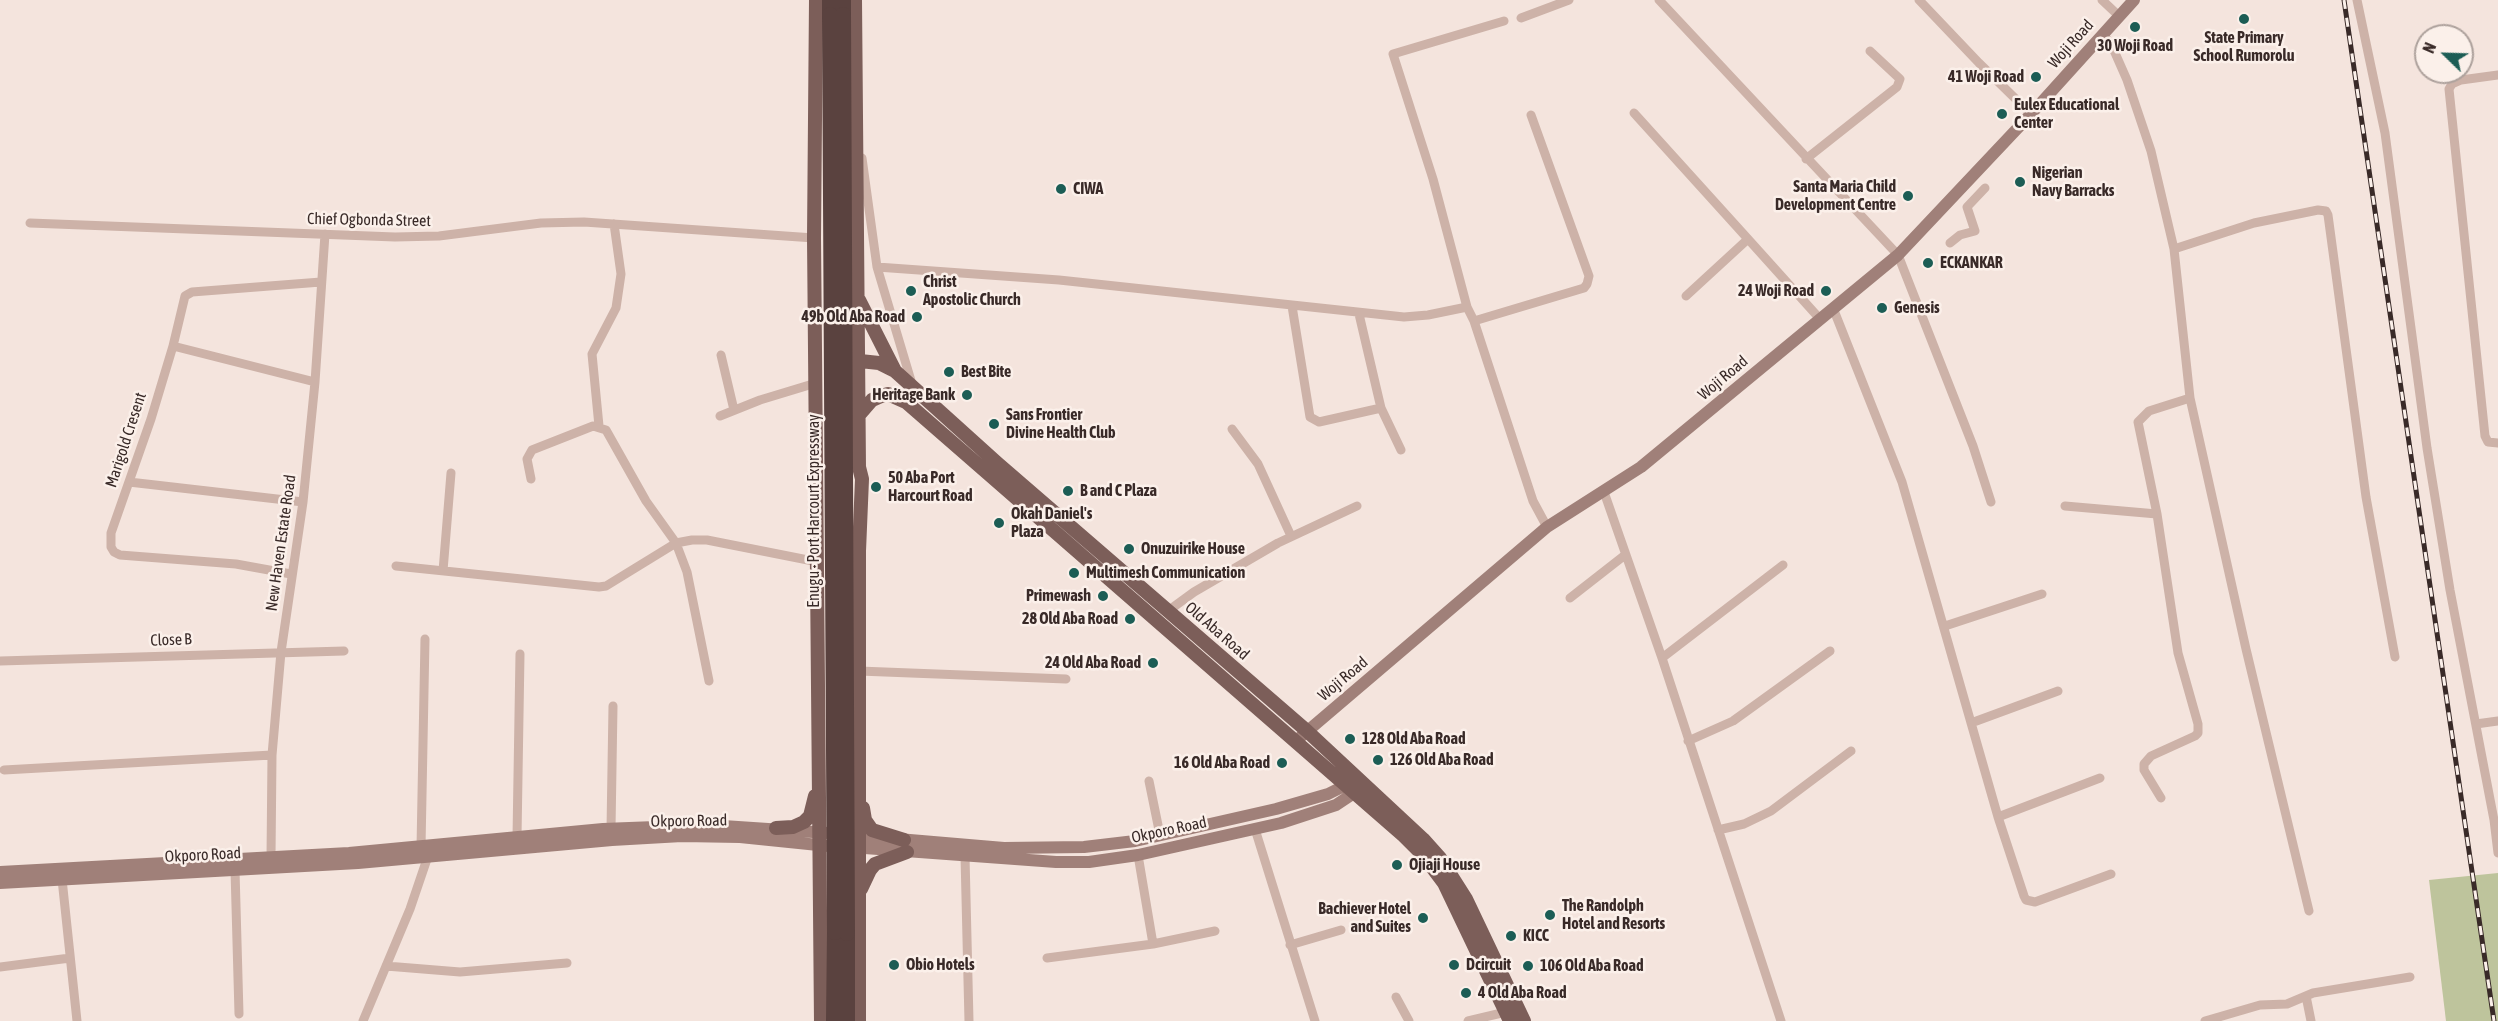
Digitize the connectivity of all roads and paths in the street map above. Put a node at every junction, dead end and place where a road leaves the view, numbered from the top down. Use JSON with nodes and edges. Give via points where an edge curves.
{"nodes":[{"id":1,"x":816,"y":0,"type":"edge"},
{"id":2,"x":855,"y":0,"type":"edge"},
{"id":3,"x":1569,"y":0,"type":"edge"},
{"id":4,"x":1659,"y":0,"type":"edge"},
{"id":5,"x":1919,"y":0,"type":"edge"},
{"id":6,"x":2102,"y":0,"type":"edge"},
{"id":7,"x":2134,"y":0,"type":"edge"},
{"id":8,"x":2357,"y":0,"type":"edge"},
{"id":9,"x":836,"y":8,"type":"edge"},
{"id":10,"x":2119,"y":16,"type":"junction"},
{"id":11,"x":1521,"y":18,"type":"dead end"},
{"id":12,"x":1504,"y":21,"type":"dead end"},
{"id":13,"x":2103,"y":34,"type":"junction"},
{"id":14,"x":1870,"y":51,"type":"dead end"},
{"id":15,"x":2498,"y":75,"type":"edge"},
{"id":16,"x":1634,"y":113,"type":"dead end"},
{"id":17,"x":2031,"y":114,"type":"junction"},
{"id":18,"x":1531,"y":115,"type":"dead end"},
{"id":19,"x":856,"y":155,"type":"junction"},
{"id":20,"x":1806,"y":159,"type":"junction"},
{"id":21,"x":1986,"y":188,"type":"dead end"},
{"id":22,"x":30,"y":224,"type":"dead end"},
{"id":23,"x":614,"y":224,"type":"junction"},
{"id":24,"x":325,"y":234,"type":"junction"},
{"id":25,"x":814,"y":237,"type":"junction"},
{"id":26,"x":1748,"y":239,"type":"junction"},
{"id":27,"x":1950,"y":243,"type":"dead end"},
{"id":28,"x":2174,"y":249,"type":"junction"},
{"id":29,"x":1898,"y":255,"type":"junction"},
{"id":30,"x":877,"y":267,"type":"junction"},
{"id":31,"x":321,"y":282,"type":"junction"},
{"id":32,"x":1686,"y":296,"type":"dead end"},
{"id":33,"x":858,"y":298,"type":"junction"},
{"id":34,"x":1292,"y":306,"type":"junction"},
{"id":35,"x":1467,"y":307,"type":"junction"},
{"id":36,"x":1833,"y":308,"type":"junction"},
{"id":37,"x":1359,"y":314,"type":"junction"},
{"id":38,"x":1820,"y":319,"type":"junction"},
{"id":39,"x":1474,"y":321,"type":"junction"},
{"id":40,"x":173,"y":346,"type":"junction"},
{"id":41,"x":721,"y":356,"type":"dead end"},
{"id":42,"x":860,"y":361,"type":"junction"},
{"id":43,"x":895,"y":371,"type":"junction"},
{"id":44,"x":315,"y":382,"type":"junction"},
{"id":45,"x":816,"y":383,"type":"junction"},
{"id":46,"x":912,"y":386,"type":"junction"},
{"id":47,"x":2190,"y":398,"type":"junction"},
{"id":48,"x":1381,"y":408,"type":"junction"},
{"id":49,"x":734,"y":410,"type":"junction"},
{"id":50,"x":859,"y":415,"type":"junction"},
{"id":51,"x":720,"y":416,"type":"dead end"},
{"id":52,"x":599,"y":426,"type":"junction"},
{"id":53,"x":1232,"y":429,"type":"dead end"},
{"id":54,"x":2498,"y":443,"type":"edge"},
{"id":55,"x":1401,"y":450,"type":"dead end"},
{"id":56,"x":859,"y":467,"type":"junction"},
{"id":57,"x":451,"y":473,"type":"dead end"},
{"id":58,"x":531,"y":479,"type":"dead end"},
{"id":59,"x":129,"y":482,"type":"junction"},
{"id":60,"x":1604,"y":492,"type":"junction"},
{"id":61,"x":818,"y":495,"type":"junction"},
{"id":62,"x":303,"y":502,"type":"junction"},
{"id":63,"x":1991,"y":502,"type":"dead end"},
{"id":64,"x":1357,"y":506,"type":"dead end"},
{"id":65,"x":2065,"y":506,"type":"dead end"},
{"id":66,"x":2157,"y":513,"type":"junction"},
{"id":67,"x":1547,"y":527,"type":"junction"},
{"id":68,"x":1292,"y":536,"type":"junction"},
{"id":69,"x":676,"y":543,"type":"junction"},
{"id":70,"x":1625,"y":555,"type":"junction"},
{"id":71,"x":819,"y":562,"type":"junction"},
{"id":72,"x":1784,"y":565,"type":"dead end"},
{"id":73,"x":396,"y":566,"type":"dead end"},
{"id":74,"x":443,"y":571,"type":"junction"},
{"id":75,"x":291,"y":574,"type":"junction"},
{"id":76,"x":2042,"y":594,"type":"dead end"},
{"id":77,"x":1570,"y":598,"type":"dead end"},
{"id":78,"x":1168,"y":610,"type":"junction"},
{"id":79,"x":1945,"y":626,"type":"junction"},
{"id":80,"x":425,"y":639,"type":"dead end"},
{"id":81,"x":281,"y":651,"type":"junction"},
{"id":82,"x":344,"y":651,"type":"dead end"},
{"id":83,"x":1830,"y":651,"type":"dead end"},
{"id":84,"x":520,"y":654,"type":"dead end"},
{"id":85,"x":2395,"y":657,"type":"dead end"},
{"id":86,"x":1662,"y":658,"type":"junction"},
{"id":87,"x":0,"y":661,"type":"edge"},
{"id":88,"x":859,"y":671,"type":"junction"},
{"id":89,"x":1066,"y":679,"type":"dead end"},
{"id":90,"x":709,"y":681,"type":"dead end"},
{"id":91,"x":2058,"y":691,"type":"dead end"},
{"id":92,"x":613,"y":706,"type":"dead end"},
{"id":93,"x":2498,"y":721,"type":"edge"},
{"id":94,"x":1971,"y":723,"type":"junction"},
{"id":95,"x":2476,"y":724,"type":"junction"},
{"id":96,"x":1302,"y":736,"type":"junction"},
{"id":97,"x":1688,"y":741,"type":"junction"},
{"id":98,"x":1851,"y":751,"type":"dead end"},
{"id":99,"x":272,"y":755,"type":"junction"},
{"id":100,"x":820,"y":767,"type":"junction"},
{"id":101,"x":4,"y":770,"type":"dead end"},
{"id":102,"x":2100,"y":778,"type":"dead end"},
{"id":103,"x":1149,"y":781,"type":"dead end"},
{"id":104,"x":1356,"y":785,"type":"junction"},
{"id":105,"x":859,"y":787,"type":"junction"},
{"id":106,"x":2161,"y":798,"type":"dead end"},
{"id":107,"x":1998,"y":817,"type":"junction"},
{"id":108,"x":776,"y":828,"type":"junction"},
{"id":109,"x":611,"y":829,"type":"junction"},
{"id":110,"x":1255,"y":829,"type":"junction"},
{"id":111,"x":1718,"y":830,"type":"junction"},
{"id":112,"x":1160,"y":835,"type":"junction"},
{"id":113,"x":517,"y":837,"type":"junction"},
{"id":114,"x":820,"y":838,"type":"junction"},
{"id":115,"x":859,"y":842,"type":"junction"},
{"id":116,"x":906,"y":846,"type":"junction"},
{"id":117,"x":421,"y":847,"type":"junction"},
{"id":118,"x":2498,"y":853,"type":"edge"},
{"id":119,"x":1138,"y":855,"type":"junction"},
{"id":120,"x":965,"y":856,"type":"junction"},
{"id":121,"x":271,"y":857,"type":"junction"},
{"id":122,"x":427,"y":859,"type":"junction"},
{"id":123,"x":235,"y":870,"type":"junction"},
{"id":124,"x":0,"y":872,"type":"edge"},
{"id":125,"x":2111,"y":874,"type":"dead end"},
{"id":126,"x":62,"y":879,"type":"junction"},
{"id":127,"x":0,"y":883,"type":"edge"},
{"id":128,"x":859,"y":897,"type":"junction"},
{"id":129,"x":2309,"y":911,"type":"dead end"},
{"id":130,"x":1341,"y":930,"type":"dead end"},
{"id":131,"x":841,"y":932,"type":"junction"},
{"id":132,"x":1215,"y":932,"type":"dead end"},
{"id":133,"x":1153,"y":944,"type":"junction"},
{"id":134,"x":1290,"y":945,"type":"junction"},
{"id":135,"x":70,"y":958,"type":"junction"},
{"id":136,"x":1047,"y":958,"type":"dead end"},
{"id":137,"x":567,"y":963,"type":"dead end"},
{"id":138,"x":387,"y":966,"type":"junction"},
{"id":139,"x":0,"y":967,"type":"edge"},
{"id":140,"x":2410,"y":977,"type":"dead end"},
{"id":141,"x":2306,"y":996,"type":"junction"},
{"id":142,"x":1396,"y":998,"type":"dead end"},
{"id":143,"x":239,"y":1014,"type":"dead end"},
{"id":144,"x":1508,"y":1016,"type":"edge"},
{"id":145,"x":77,"y":1021,"type":"edge"},
{"id":146,"x":363,"y":1021,"type":"edge"},
{"id":147,"x":821,"y":1021,"type":"edge"},
{"id":148,"x":834,"y":1021,"type":"edge"},
{"id":149,"x":847,"y":1021,"type":"edge"},
{"id":150,"x":859,"y":1021,"type":"edge"},
{"id":151,"x":969,"y":1021,"type":"edge"},
{"id":152,"x":1315,"y":1021,"type":"edge"},
{"id":153,"x":1409,"y":1021,"type":"edge"},
{"id":154,"x":1468,"y":1021,"type":"edge"},
{"id":155,"x":1524,"y":1021,"type":"edge"},
{"id":156,"x":1781,"y":1021,"type":"edge"},
{"id":157,"x":2205,"y":1021,"type":"edge"},
{"id":158,"x":2311,"y":1021,"type":"edge"}],
"edges":[{"from":1,"to":25,"type":"main road"},
{"from":2,"to":19,"type":"main road"},
{"from":3,"to":11,"type":"street"},
{"from":4,"to":20,"type":"street"},
{"from":5,"to":17,"type":"street"},
{"from":6,"to":10,"type":"street"},
{"from":7,"to":10,"type":"main road","name":"Woji Road"},
{"from":8,"to":95,"type":"street","via":[[2385,133],[2427,448]]},
{"from":9,"to":131,"type":"highway","name":"Enugu - Port Harcourt Expressway","bridge":true},
{"from":10,"to":13,"type":"main road","name":"Woji Road"},
{"from":12,"to":35,"type":"street","via":[[1393,54],[1433,179]]},
{"from":13,"to":17,"type":"main road","name":"Woji Road"},
{"from":13,"to":28,"type":"street","via":[[2121,63],[2131,90],[2151,152]]},
{"from":14,"to":20,"type":"street","via":[[1900,79],[1897,87]]},
{"from":15,"to":54,"type":"street","via":[[2460,80],[2449,89],[2485,436],[2488,442]]},
{"from":16,"to":26,"type":"street"},
{"from":17,"to":29,"type":"main road","name":"Woji Road"},
{"from":18,"to":39,"type":"street","via":[[1589,276],[1587,284]]},
{"from":19,"to":30,"type":"street","via":[[861,158]]},
{"from":19,"to":33,"type":"main road"},
{"from":20,"to":29,"type":"street"},
{"from":21,"to":27,"type":"street","via":[[1967,207],[1975,231]]},
{"from":22,"to":24,"type":"street","name":"Chief Ogbonda Street"},
{"from":23,"to":24,"type":"street","name":"Chief Ogbonda Street","via":[[541,223],[420,237]]},
{"from":23,"to":25,"type":"street","name":"Chief Ogbonda Street"},
{"from":23,"to":52,"type":"street","via":[[621,274],[616,308],[592,354]]},
{"from":24,"to":31,"type":"street","name":"New Haven Estate Road"},
{"from":25,"to":45,"type":"main road"},
{"from":26,"to":32,"type":"street"},
{"from":26,"to":38,"type":"street"},
{"from":28,"to":47,"type":"street"},
{"from":28,"to":85,"type":"street","via":[[2254,223],[2318,210],[2328,215],[2366,497]]},
{"from":29,"to":36,"type":"main road","name":"Woji Road"},
{"from":29,"to":63,"type":"street"},
{"from":30,"to":34,"type":"street","via":[[1059,280]]},
{"from":30,"to":46,"type":"street"},
{"from":31,"to":40,"type":"street","name":"Marigold Cresent","via":[[188,293]]},
{"from":31,"to":44,"type":"street","name":"New Haven Estate Road"},
{"from":33,"to":42,"type":"main road"},
{"from":33,"to":43,"type":"main road"},
{"from":34,"to":37,"type":"street"},
{"from":34,"to":48,"type":"street","via":[[1310,417],[1319,422]]},
{"from":35,"to":37,"type":"street","via":[[1415,317]]},
{"from":35,"to":39,"type":"street"},
{"from":36,"to":38,"type":"main road","name":"Woji Road"},
{"from":36,"to":79,"type":"street","via":[[1902,482]]},
{"from":37,"to":48,"type":"street"},
{"from":38,"to":60,"type":"main road","name":"Woji Road","via":[[1641,467]]},
{"from":39,"to":67,"type":"street","via":[[1533,501]]},
{"from":40,"to":44,"type":"street"},
{"from":40,"to":59,"type":"street","name":"Marigold Cresent"},
{"from":41,"to":49,"type":"street"},
{"from":42,"to":43,"type":"main road","name":"Old Aba Road","via":[[879,363]]},
{"from":42,"to":45,"type":"main road","name":"Old Aba Road","via":[[831,369]]},
{"from":42,"to":50,"type":"main road"},
{"from":43,"to":46,"type":"main road","name":"Old Aba Road"},
{"from":44,"to":62,"type":"street","name":"New Haven Estate Road"},
{"from":45,"to":49,"type":"street"},
{"from":45,"to":61,"type":"main road"},
{"from":46,"to":78,"type":"main road","name":"Old Aba Road"},
{"from":47,"to":66,"type":"street","via":[[2149,411],[2138,422]]},
{"from":47,"to":129,"type":"street"},
{"from":48,"to":55,"type":"street"},
{"from":49,"to":51,"type":"street"},
{"from":50,"to":56,"type":"main road"},
{"from":50,"to":96,"type":"main road","name":"Old Aba Road","via":[[880,396],[888,394],[906,402]]},
{"from":52,"to":58,"type":"street","via":[[532,450],[527,459]]},
{"from":52,"to":69,"type":"street","via":[[606,430],[646,501]]},
{"from":53,"to":68,"type":"street","via":[[1258,464]]},
{"from":56,"to":61,"type":"main road","via":[[854,496],[846,506],[834,508]]},
{"from":56,"to":88,"type":"main road"},
{"from":57,"to":74,"type":"street"},
{"from":59,"to":62,"type":"street"},
{"from":59,"to":75,"type":"street","name":"Marigold Cresent","via":[[111,533],[114,552],[236,564]]},
{"from":60,"to":67,"type":"main road","name":"Woji Road"},
{"from":60,"to":70,"type":"street"},
{"from":61,"to":71,"type":"main road"},
{"from":62,"to":75,"type":"street","name":"New Haven Estate Road"},
{"from":64,"to":68,"type":"street"},
{"from":65,"to":66,"type":"street"},
{"from":66,"to":106,"type":"street","via":[[2178,653],[2198,724],[2195,736],[2151,756],[2144,764]]},
{"from":67,"to":96,"type":"main road","name":"Woji Road"},
{"from":68,"to":78,"type":"street"},
{"from":69,"to":71,"type":"street","via":[[707,540]]},
{"from":69,"to":74,"type":"street","via":[[606,586]]},
{"from":69,"to":90,"type":"street","via":[[687,572]]},
{"from":70,"to":77,"type":"street"},
{"from":70,"to":86,"type":"street"},
{"from":71,"to":100,"type":"main road"},
{"from":72,"to":86,"type":"street"},
{"from":73,"to":74,"type":"street"},
{"from":75,"to":81,"type":"street","name":"New Haven Estate Road"},
{"from":76,"to":79,"type":"street"},
{"from":78,"to":96,"type":"main road","name":"Old Aba Road"},
{"from":79,"to":94,"type":"street"},
{"from":80,"to":117,"type":"street"},
{"from":81,"to":82,"type":"street","name":"Close B"},
{"from":81,"to":87,"type":"street","name":"Close B"},
{"from":81,"to":99,"type":"street","name":"New Haven Estate Road"},
{"from":83,"to":97,"type":"street","via":[[1733,721]]},
{"from":84,"to":113,"type":"street"},
{"from":86,"to":97,"type":"street"},
{"from":88,"to":89,"type":"street"},
{"from":88,"to":105,"type":"main road"},
{"from":91,"to":94,"type":"street"},
{"from":92,"to":109,"type":"street"},
{"from":93,"to":95,"type":"street"},
{"from":94,"to":107,"type":"street"},
{"from":95,"to":118,"type":"street"},
{"from":96,"to":104,"type":"main road","name":"Old Aba Road"},
{"from":97,"to":111,"type":"street"},
{"from":98,"to":111,"type":"street","via":[[1771,811],[1744,824]]},
{"from":99,"to":101,"type":"street"},
{"from":99,"to":121,"type":"street","name":"New Haven Estate Road"},
{"from":100,"to":108,"type":"main road","via":[[810,816],[793,827]]},
{"from":100,"to":114,"type":"main road"},
{"from":102,"to":107,"type":"street"},
{"from":103,"to":112,"type":"street"},
{"from":104,"to":110,"type":"main road","name":"Okporo Road","via":[[1325,810]]},
{"from":104,"to":112,"type":"main road","name":"Okporo Road","via":[[1297,804]]},
{"from":104,"to":144,"type":"main road","name":"Old Aba Road","via":[[1423,855],[1444,883]]},
{"from":104,"to":155,"type":"main road","name":"Old Aba Road","via":[[1423,839],[1454,877]]},
{"from":105,"to":115,"type":"main road"},
{"from":105,"to":116,"type":"main road","via":[[868,825]]},
{"from":107,"to":125,"type":"street","via":[[2026,900],[2035,902]]},
{"from":108,"to":109,"type":"main road","name":"Okporo Road","via":[[708,825]]},
{"from":108,"to":114,"type":"main road","name":"Okporo Road"},
{"from":109,"to":113,"type":"main road","name":"Okporo Road"},
{"from":110,"to":119,"type":"main road","name":"Okporo Road"},
{"from":110,"to":134,"type":"street"},
{"from":111,"to":156,"type":"street"},
{"from":112,"to":116,"type":"main road","name":"Okporo Road","via":[[1059,849]]},
{"from":113,"to":117,"type":"main road","name":"Okporo Road"},
{"from":114,"to":115,"type":"main road","name":"Okporo Road"},
{"from":114,"to":122,"type":"main road","name":"Okporo Road","via":[[682,836]]},
{"from":114,"to":147,"type":"main road"},
{"from":115,"to":116,"type":"main road","name":"Okporo Road"},
{"from":115,"to":128,"type":"main road"},
{"from":116,"to":120,"type":"main road","name":"Okporo Road"},
{"from":116,"to":128,"type":"main road","via":[[875,864]]},
{"from":117,"to":121,"type":"main road","name":"Okporo Road"},
{"from":119,"to":120,"type":"main road","name":"Okporo Road","via":[[1078,863]]},
{"from":119,"to":133,"type":"street"},
{"from":120,"to":151,"type":"street"},
{"from":121,"to":124,"type":"main road","name":"Okporo Road"},
{"from":122,"to":123,"type":"main road","name":"Okporo Road"},
{"from":122,"to":138,"type":"street"},
{"from":123,"to":126,"type":"main road","name":"Okporo Road"},
{"from":123,"to":143,"type":"street"},
{"from":126,"to":127,"type":"main road","name":"Okporo Road"},
{"from":126,"to":135,"type":"street"},
{"from":128,"to":150,"type":"main road"},
{"from":130,"to":134,"type":"street"},
{"from":131,"to":148,"type":"highway","name":"Enugu - Port Harcourt Expressway"},
{"from":131,"to":149,"type":"highway","name":"Enugu - Port Harcourt Expressway"},
{"from":132,"to":133,"type":"street"},
{"from":133,"to":136,"type":"street"},
{"from":134,"to":152,"type":"street"},
{"from":135,"to":139,"type":"street"},
{"from":135,"to":145,"type":"street"},
{"from":137,"to":138,"type":"street","via":[[460,972]]},
{"from":138,"to":146,"type":"street"},
{"from":140,"to":141,"type":"street"},
{"from":141,"to":157,"type":"street","via":[[2287,1004],[2260,1005]]},
{"from":141,"to":158,"type":"street"},
{"from":142,"to":153,"type":"street"},
{"from":144,"to":154,"type":"street"}]}
